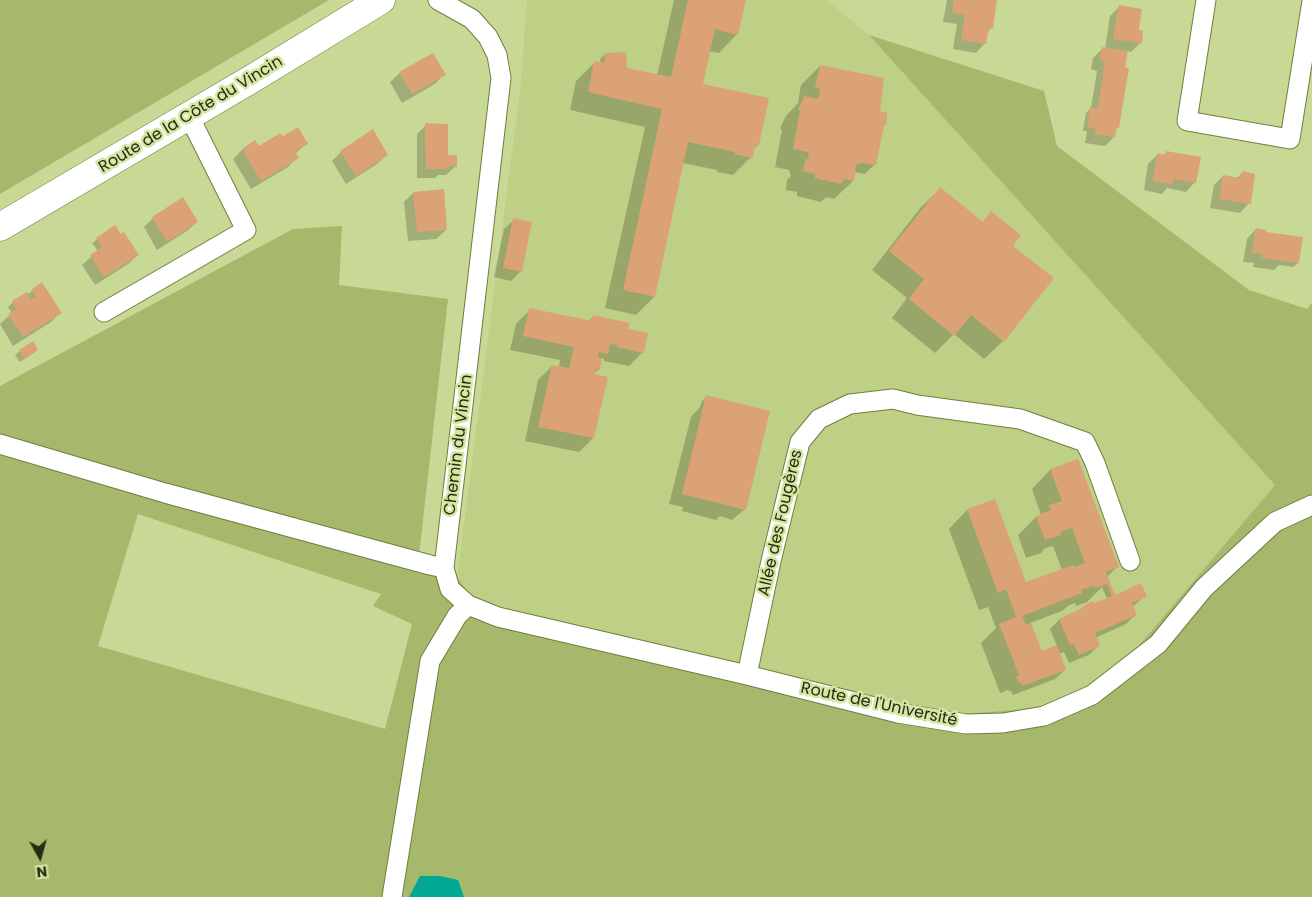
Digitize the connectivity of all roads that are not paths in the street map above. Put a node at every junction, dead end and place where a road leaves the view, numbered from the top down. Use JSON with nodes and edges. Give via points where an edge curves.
{"nodes":[{"id":1,"x":381,"y":0,"type":"edge"},
{"id":2,"x":438,"y":0,"type":"edge"},
{"id":3,"x":1206,"y":0,"type":"edge"},
{"id":4,"x":1312,"y":1,"type":"edge"},
{"id":5,"x":189,"y":116,"type":"junction"},
{"id":6,"x":0,"y":227,"type":"edge"},
{"id":7,"x":104,"y":312,"type":"dead end"},
{"id":8,"x":0,"y":444,"type":"edge"},
{"id":9,"x":1312,"y":505,"type":"edge"},
{"id":10,"x":1130,"y":561,"type":"dead end"},
{"id":11,"x":444,"y":568,"type":"junction"},
{"id":12,"x":468,"y":605,"type":"junction"},
{"id":13,"x":747,"y":675,"type":"junction"},
{"id":14,"x":392,"y":897,"type":"edge"}],
"edges":[{"from":1,"to":5,"type":"main road","name":"Route de la Côte du Vincin"},
{"from":2,"to":11,"type":"street","name":"Chemin du Vincin","via":[[472,19],[488,37],[497,55],[501,78]]},
{"from":3,"to":4,"type":"street","via":[[1187,121],[1290,139]]},
{"from":5,"to":6,"type":"main road","name":"Route de la Côte du Vincin"},
{"from":5,"to":7,"type":"street","via":[[246,230]]},
{"from":8,"to":11,"type":"street","via":[[166,493]]},
{"from":9,"to":13,"type":"street","name":"Route de l'Université","via":[[1275,522],[1204,588],[1158,644],[1092,695],[1044,716],[1003,723],[966,724],[898,712]]},
{"from":10,"to":13,"type":"street","name":"Allée des Fougères","via":[[1085,442],[1020,419],[893,399],[850,404],[819,419],[800,442]]},
{"from":11,"to":12,"type":"street","name":"Chemin du Vincin","via":[[450,588]]},
{"from":12,"to":13,"type":"street","name":"Route de l'Université","via":[[498,617]]},
{"from":12,"to":14,"type":"street","via":[[457,616],[430,661]]}]}
